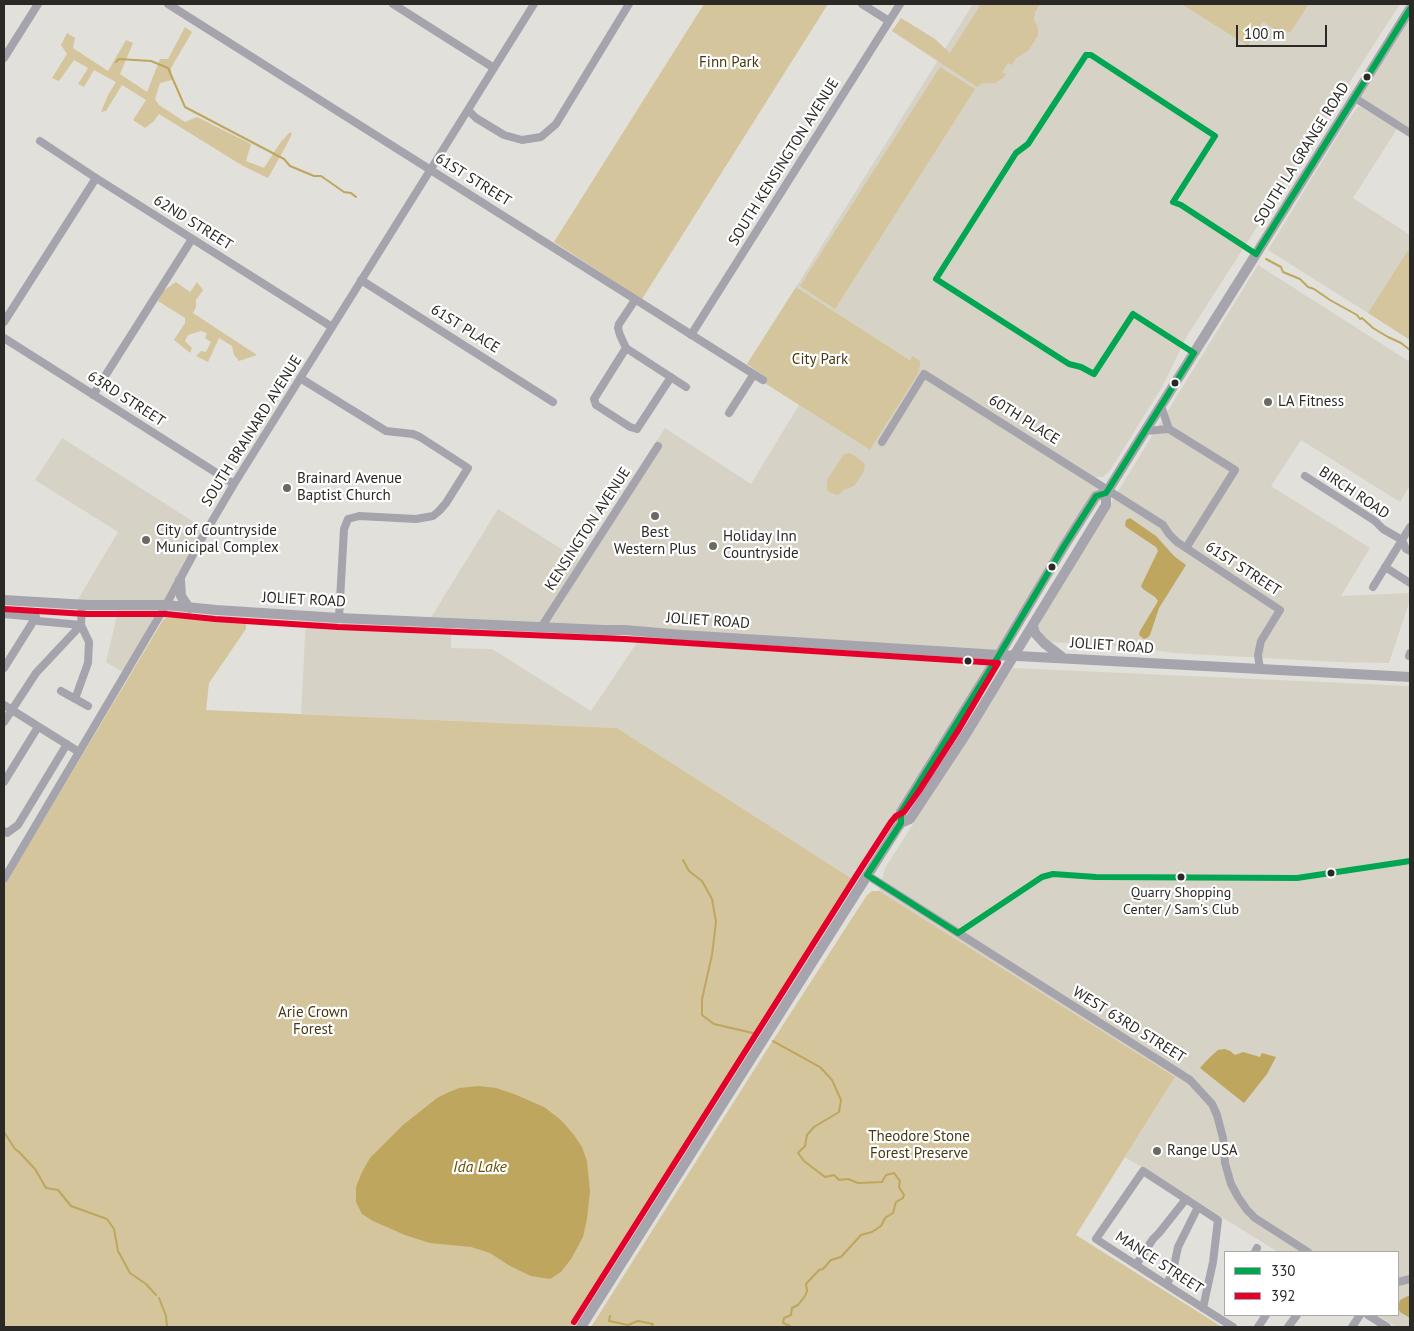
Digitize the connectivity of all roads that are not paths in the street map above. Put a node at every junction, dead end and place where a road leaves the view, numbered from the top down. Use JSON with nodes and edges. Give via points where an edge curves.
{"nodes":[{"id":1,"x":38,"y":4,"type":"edge"},
{"id":2,"x":393,"y":4,"type":"edge"},
{"id":3,"x":534,"y":4,"type":"edge"},
{"id":4,"x":629,"y":4,"type":"edge"},
{"id":5,"x":862,"y":4,"type":"edge"},
{"id":6,"x":900,"y":4,"type":"edge"},
{"id":7,"x":173,"y":5,"type":"edge"},
{"id":8,"x":1410,"y":9,"type":"edge"},
{"id":9,"x":889,"y":21,"type":"junction"},
{"id":10,"x":4,"y":58,"type":"edge"},
{"id":11,"x":494,"y":68,"type":"junction"},
{"id":12,"x":1355,"y":98,"type":"junction"},
{"id":13,"x":468,"y":110,"type":"junction"},
{"id":14,"x":1410,"y":133,"type":"edge"},
{"id":15,"x":40,"y":141,"type":"dead end"},
{"id":16,"x":430,"y":170,"type":"junction"},
{"id":17,"x":96,"y":178,"type":"junction"},
{"id":18,"x":192,"y":239,"type":"junction"},
{"id":19,"x":361,"y":280,"type":"junction"},
{"id":20,"x":635,"y":300,"type":"junction"},
{"id":21,"x":4,"y":322,"type":"edge"},
{"id":22,"x":332,"y":328,"type":"junction"},
{"id":23,"x":692,"y":335,"type":"junction"},
{"id":24,"x":4,"y":338,"type":"edge"},
{"id":25,"x":626,"y":348,"type":"junction"},
{"id":26,"x":754,"y":374,"type":"junction"},
{"id":27,"x":671,"y":377,"type":"junction"},
{"id":28,"x":300,"y":378,"type":"junction"},
{"id":29,"x":763,"y":380,"type":"dead end"},
{"id":30,"x":686,"y":387,"type":"dead end"},
{"id":31,"x":93,"y":394,"type":"junction"},
{"id":32,"x":554,"y":402,"type":"dead end"},
{"id":33,"x":1161,"y":406,"type":"junction"},
{"id":34,"x":729,"y":413,"type":"dead end"},
{"id":35,"x":1169,"y":429,"type":"junction"},
{"id":36,"x":1145,"y":431,"type":"junction"},
{"id":37,"x":882,"y":442,"type":"dead end"},
{"id":38,"x":658,"y":446,"type":"dead end"},
{"id":39,"x":1305,"y":476,"type":"dead end"},
{"id":40,"x":234,"y":484,"type":"junction"},
{"id":41,"x":1107,"y":492,"type":"junction"},
{"id":42,"x":1410,"y":527,"type":"edge"},
{"id":43,"x":1402,"y":540,"type":"junction"},
{"id":44,"x":1186,"y":548,"type":"junction"},
{"id":45,"x":1410,"y":551,"type":"edge"},
{"id":46,"x":1385,"y":567,"type":"junction"},
{"id":47,"x":180,"y":580,"type":"junction"},
{"id":48,"x":1410,"y":583,"type":"edge"},
{"id":49,"x":1373,"y":586,"type":"dead end"},
{"id":50,"x":4,"y":600,"type":"edge"},
{"id":51,"x":82,"y":604,"type":"junction"},
{"id":52,"x":166,"y":605,"type":"junction"},
{"id":53,"x":189,"y":608,"type":"junction"},
{"id":54,"x":4,"y":614,"type":"edge"},
{"id":55,"x":36,"y":616,"type":"junction"},
{"id":56,"x":339,"y":618,"type":"junction"},
{"id":57,"x":80,"y":625,"type":"junction"},
{"id":58,"x":542,"y":626,"type":"junction"},
{"id":59,"x":1032,"y":626,"type":"junction"},
{"id":60,"x":999,"y":655,"type":"junction"},
{"id":61,"x":1013,"y":656,"type":"junction"},
{"id":62,"x":1062,"y":658,"type":"junction"},
{"id":63,"x":4,"y":668,"type":"edge"},
{"id":64,"x":1260,"y":669,"type":"junction"},
{"id":65,"x":1410,"y":677,"type":"edge"},
{"id":66,"x":62,"y":691,"type":"dead end"},
{"id":67,"x":75,"y":699,"type":"junction"},
{"id":68,"x":4,"y":705,"type":"edge"},
{"id":69,"x":88,"y":706,"type":"dead end"},
{"id":70,"x":11,"y":710,"type":"junction"},
{"id":71,"x":4,"y":722,"type":"edge"},
{"id":72,"x":38,"y":727,"type":"junction"},
{"id":73,"x":67,"y":744,"type":"junction"},
{"id":74,"x":80,"y":752,"type":"junction"},
{"id":75,"x":4,"y":782,"type":"edge"},
{"id":76,"x":901,"y":823,"type":"junction"},
{"id":77,"x":5,"y":832,"type":"edge"},
{"id":78,"x":867,"y":875,"type":"junction"},
{"id":79,"x":4,"y":879,"type":"edge"},
{"id":80,"x":1186,"y":1199,"type":"junction"},
{"id":81,"x":1198,"y":1207,"type":"junction"},
{"id":82,"x":1306,"y":1251,"type":"edge"},
{"id":83,"x":1136,"y":1265,"type":"junction"},
{"id":84,"x":1167,"y":1285,"type":"junction"},
{"id":85,"x":1203,"y":1308,"type":"junction"},
{"id":86,"x":1223,"y":1316,"type":"edge"},
{"id":87,"x":1265,"y":1316,"type":"edge"},
{"id":88,"x":1295,"y":1316,"type":"edge"},
{"id":89,"x":1359,"y":1316,"type":"edge"},
{"id":90,"x":1370,"y":1316,"type":"edge"},
{"id":91,"x":581,"y":1327,"type":"edge"},
{"id":92,"x":1233,"y":1327,"type":"edge"},
{"id":93,"x":1258,"y":1327,"type":"edge"},
{"id":94,"x":1288,"y":1327,"type":"edge"},
{"id":95,"x":1352,"y":1327,"type":"edge"},
{"id":96,"x":1386,"y":1327,"type":"edge"}],
"edges":[{"from":1,"to":10,"type":"street"},
{"from":2,"to":11,"type":"street"},
{"from":3,"to":11,"type":"street","name":"SOUTH BRAINARD AVENUE"},
{"from":4,"to":13,"type":"street","via":[[556,124],[541,137],[522,140],[504,135]]},
{"from":5,"to":9,"type":"street"},
{"from":6,"to":9,"type":"street","name":"SOUTH KENSINGTON AVENUE"},
{"from":7,"to":16,"type":"street","name":"61ST STREET"},
{"from":8,"to":12,"type":"main road","name":"SOUTH LA GRANGE ROAD"},
{"from":9,"to":23,"type":"street","name":"SOUTH KENSINGTON AVENUE"},
{"from":11,"to":13,"type":"street","name":"SOUTH BRAINARD AVENUE"},
{"from":12,"to":14,"type":"street"},
{"from":12,"to":33,"type":"main road","name":"SOUTH LA GRANGE ROAD"},
{"from":13,"to":16,"type":"street","name":"SOUTH BRAINARD AVENUE"},
{"from":15,"to":17,"type":"street","name":"62ND STREET"},
{"from":16,"to":19,"type":"street","name":"SOUTH BRAINARD AVENUE"},
{"from":16,"to":20,"type":"street","name":"61ST STREET"},
{"from":17,"to":18,"type":"street","name":"62ND STREET"},
{"from":17,"to":21,"type":"street"},
{"from":18,"to":22,"type":"street","name":"62ND STREET"},
{"from":18,"to":31,"type":"street"},
{"from":19,"to":22,"type":"street","name":"SOUTH BRAINARD AVENUE"},
{"from":19,"to":32,"type":"street","name":"61ST PLACE"},
{"from":20,"to":23,"type":"street","name":"61ST STREET"},
{"from":20,"to":25,"type":"street","via":[[618,328]]},
{"from":22,"to":28,"type":"street","name":"SOUTH BRAINARD AVENUE"},
{"from":23,"to":26,"type":"street","name":"61ST STREET"},
{"from":24,"to":31,"type":"street","name":"63RD STREET"},
{"from":25,"to":27,"type":"street"},
{"from":25,"to":27,"type":"street","via":[[594,399],[596,405],[630,427],[637,429]]},
{"from":26,"to":29,"type":"street","name":"61ST STREET"},
{"from":26,"to":34,"type":"street"},
{"from":27,"to":30,"type":"street"},
{"from":28,"to":40,"type":"street","name":"SOUTH BRAINARD AVENUE"},
{"from":28,"to":56,"type":"street","via":[[386,431],[420,437],[468,468],[446,504],[433,516],[416,520],[359,516],[348,519],[344,529]]},
{"from":31,"to":40,"type":"street","name":"63RD STREET"},
{"from":33,"to":35,"type":"street"},
{"from":33,"to":36,"type":"main road","name":"SOUTH LA GRANGE ROAD"},
{"from":35,"to":36,"type":"street"},
{"from":35,"to":44,"type":"street","name":"61ST STREET","via":[[1235,470]]},
{"from":36,"to":41,"type":"main road","name":"SOUTH LA GRANGE ROAD"},
{"from":37,"to":41,"type":"street","name":"60TH PLACE","via":[[924,374]]},
{"from":38,"to":58,"type":"street","name":"KENSINGTON AVENUE"},
{"from":39,"to":43,"type":"street","name":"BIRCH ROAD"},
{"from":40,"to":47,"type":"street","name":"SOUTH BRAINARD AVENUE"},
{"from":41,"to":44,"type":"street","name":"61ST STREET","via":[[1163,525]]},
{"from":41,"to":59,"type":"main road","name":"SOUTH LA GRANGE ROAD","via":[[1106,505]]},
{"from":41,"to":60,"type":"main road","name":"SOUTH LA GRANGE ROAD","via":[[1096,496]]},
{"from":42,"to":43,"type":"street"},
{"from":43,"to":45,"type":"street","name":"BIRCH ROAD"},
{"from":43,"to":46,"type":"street"},
{"from":44,"to":64,"type":"street","name":"61ST STREET","via":[[1280,610],[1261,641]]},
{"from":46,"to":48,"type":"street"},
{"from":46,"to":49,"type":"street"},
{"from":47,"to":52,"type":"street","name":"SOUTH BRAINARD AVENUE"},
{"from":47,"to":53,"type":"main road","via":[[182,596]]},
{"from":50,"to":51,"type":"main road","name":"JOLIET ROAD"},
{"from":51,"to":52,"type":"main road","name":"JOLIET ROAD"},
{"from":51,"to":57,"type":"street"},
{"from":52,"to":53,"type":"main road","name":"JOLIET ROAD"},
{"from":52,"to":74,"type":"street","name":"SOUTH BRAINARD AVENUE"},
{"from":53,"to":56,"type":"main road","name":"JOLIET ROAD"},
{"from":54,"to":55,"type":"street"},
{"from":55,"to":57,"type":"street","via":[[38,621]]},
{"from":55,"to":63,"type":"street"},
{"from":56,"to":58,"type":"main road","name":"JOLIET ROAD"},
{"from":57,"to":67,"type":"street","via":[[89,642],[88,663]]},
{"from":57,"to":70,"type":"street","via":[[36,673]]},
{"from":58,"to":60,"type":"main road","name":"JOLIET ROAD"},
{"from":59,"to":61,"type":"main road","name":"SOUTH LA GRANGE ROAD"},
{"from":59,"to":62,"type":"main road","via":[[1044,643]]},
{"from":60,"to":61,"type":"main road","name":"JOLIET ROAD"},
{"from":60,"to":76,"type":"main road","name":"SOUTH LA GRANGE ROAD","via":[[902,812]]},
{"from":61,"to":62,"type":"main road","name":"JOLIET ROAD"},
{"from":61,"to":76,"type":"main road","name":"SOUTH LA GRANGE ROAD","via":[[926,796],[910,819]]},
{"from":62,"to":64,"type":"main road","name":"JOLIET ROAD"},
{"from":64,"to":65,"type":"main road","name":"JOLIET ROAD"},
{"from":66,"to":67,"type":"street"},
{"from":67,"to":69,"type":"street"},
{"from":68,"to":70,"type":"street"},
{"from":70,"to":71,"type":"street"},
{"from":70,"to":72,"type":"street"},
{"from":72,"to":73,"type":"street"},
{"from":72,"to":75,"type":"street"},
{"from":73,"to":74,"type":"street"},
{"from":73,"to":77,"type":"street","via":[[18,825]]},
{"from":74,"to":79,"type":"street","name":"SOUTH BRAINARD AVENUE"},
{"from":76,"to":78,"type":"main road","name":"SOUTH LA GRANGE ROAD"},
{"from":78,"to":82,"type":"street","name":"WEST 63RD STREET","via":[[1188,1078],[1212,1104],[1217,1115],[1225,1163],[1238,1197],[1255,1218]]},
{"from":78,"to":91,"type":"main road","name":"SOUTH LA GRANGE ROAD"},
{"from":80,"to":81,"type":"street"},
{"from":80,"to":83,"type":"street"},
{"from":80,"to":83,"type":"street","name":"MANCE STREET","via":[[1143,1171],[1096,1239]]},
{"from":81,"to":84,"type":"street","via":[[1178,1247]]},
{"from":81,"to":85,"type":"street","via":[[1218,1220]]},
{"from":83,"to":84,"type":"street","name":"MANCE STREET"},
{"from":84,"to":85,"type":"street","name":"MANCE STREET"},
{"from":85,"to":86,"type":"street","name":"MANCE STREET"},
{"from":86,"to":92,"type":"street","name":"MANCE STREET"},
{"from":87,"to":93,"type":"street"},
{"from":88,"to":94,"type":"street"},
{"from":89,"to":95,"type":"street"},
{"from":90,"to":96,"type":"street"}]}
